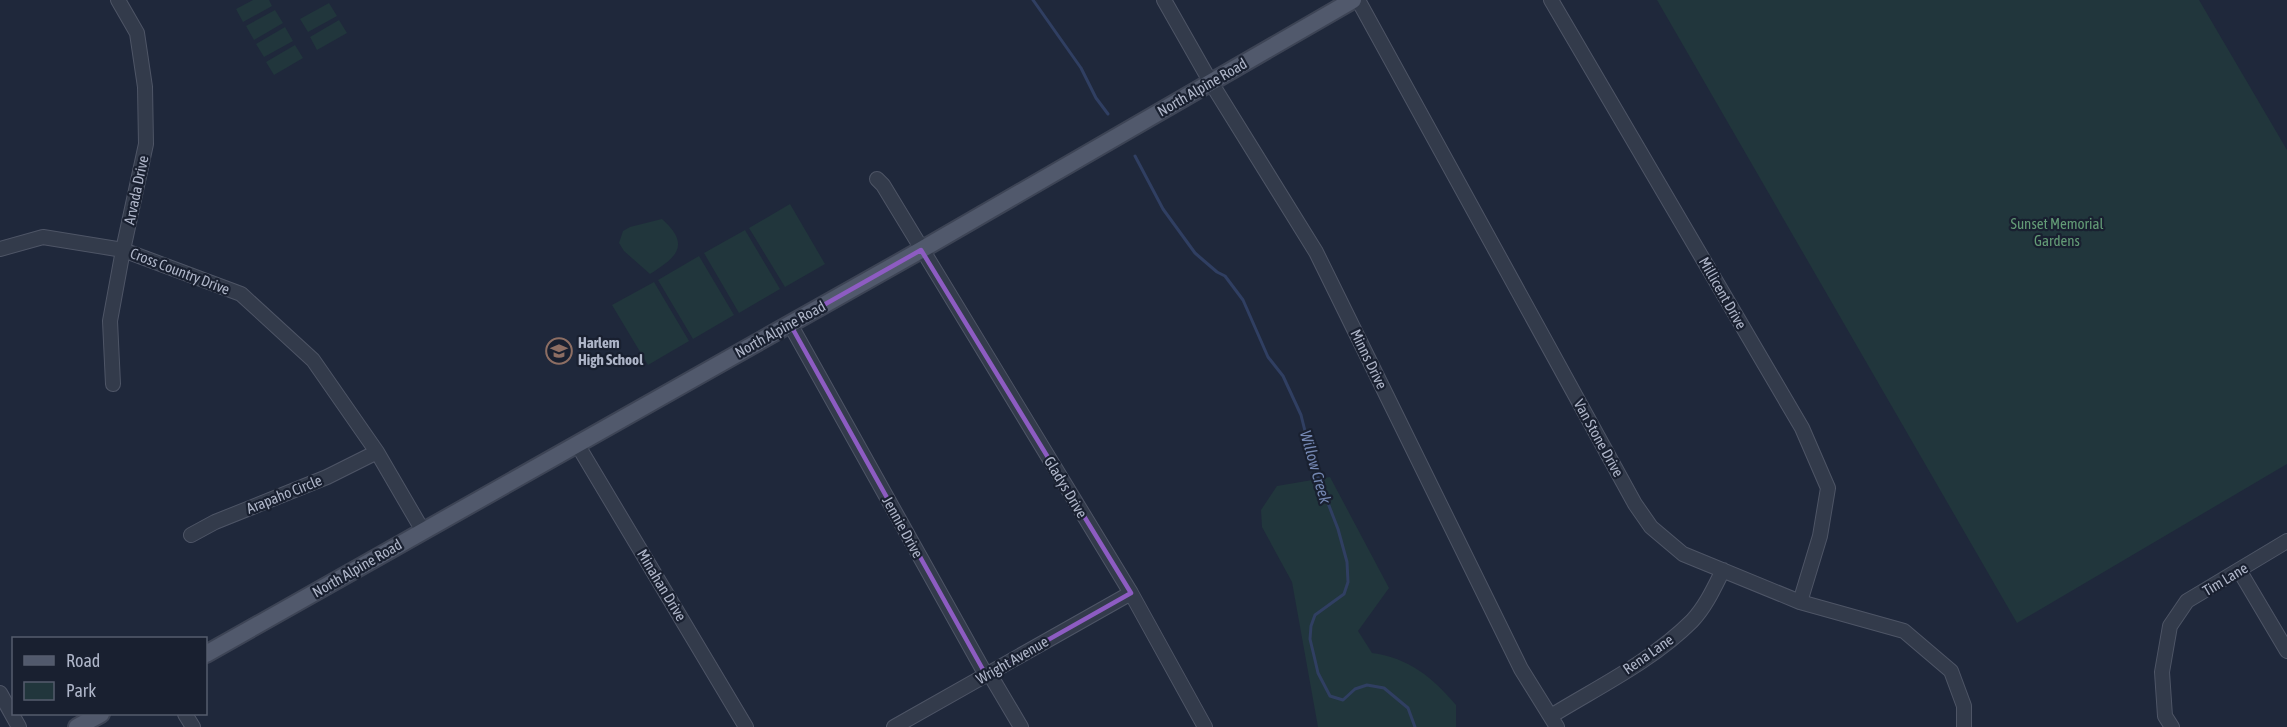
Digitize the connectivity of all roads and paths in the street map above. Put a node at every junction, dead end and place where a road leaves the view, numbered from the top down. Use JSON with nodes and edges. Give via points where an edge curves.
{"nodes":[{"id":1,"x":118,"y":0,"type":"edge"},
{"id":2,"x":1164,"y":0,"type":"edge"},
{"id":3,"x":1356,"y":0,"type":"edge"},
{"id":4,"x":1551,"y":0,"type":"edge"},
{"id":5,"x":1210,"y":81,"type":"junction"},
{"id":6,"x":877,"y":179,"type":"dead end"},
{"id":7,"x":0,"y":249,"type":"edge"},
{"id":8,"x":123,"y":250,"type":"junction"},
{"id":9,"x":921,"y":250,"type":"junction"},
{"id":10,"x":790,"y":324,"type":"junction"},
{"id":11,"x":113,"y":384,"type":"dead end"},
{"id":12,"x":578,"y":444,"type":"junction"},
{"id":13,"x":377,"y":452,"type":"junction"},
{"id":14,"x":423,"y":531,"type":"junction"},
{"id":15,"x":191,"y":535,"type":"dead end"},
{"id":16,"x":2287,"y":541,"type":"edge"},
{"id":17,"x":1724,"y":570,"type":"junction"},
{"id":18,"x":2239,"y":570,"type":"junction"},
{"id":19,"x":1131,"y":593,"type":"junction"},
{"id":20,"x":1800,"y":602,"type":"junction"},
{"id":21,"x":2287,"y":651,"type":"edge"},
{"id":22,"x":207,"y":653,"type":"edge"},
{"id":23,"x":986,"y":675,"type":"junction"},
{"id":24,"x":0,"y":693,"type":"edge"},
{"id":25,"x":99,"y":715,"type":"edge"},
{"id":26,"x":1554,"y":722,"type":"edge"},
{"id":27,"x":18,"y":727,"type":"edge"},
{"id":28,"x":77,"y":727,"type":"edge"},
{"id":29,"x":746,"y":727,"type":"edge"},
{"id":30,"x":894,"y":727,"type":"edge"},
{"id":31,"x":1021,"y":727,"type":"edge"},
{"id":32,"x":1205,"y":727,"type":"edge"},
{"id":33,"x":1964,"y":727,"type":"edge"},
{"id":34,"x":2172,"y":727,"type":"edge"}],
"edges":[{"from":1,"to":8,"type":"street","name":"Arvada Drive","via":[[137,33],[146,122],[146,144]]},
{"from":2,"to":5,"type":"street","name":"Minns Drive"},
{"from":3,"to":5,"type":"main road","name":"North Alpine Road"},
{"from":3,"to":17,"type":"street","name":"Van Stone Drive","via":[[1635,504],[1651,526],[1683,554]]},
{"from":4,"to":20,"type":"street","name":"Millicent Drive","via":[[1802,428],[1828,488],[1820,536]]},
{"from":5,"to":9,"type":"main road","name":"North Alpine Road"},
{"from":5,"to":26,"type":"street","name":"Minns Drive","via":[[1316,252],[1521,669]]},
{"from":6,"to":9,"type":"street","name":"Gladys Drive"},
{"from":7,"to":8,"type":"street","name":"Cross Country Drive","via":[[43,237]]},
{"from":8,"to":11,"type":"street","name":"Arvada Drive","via":[[110,321]]},
{"from":8,"to":13,"type":"street","name":"Cross Country Drive","via":[[241,294],[313,360]]},
{"from":9,"to":10,"type":"main road","name":"North Alpine Road"},
{"from":9,"to":19,"type":"street","name":"Gladys Drive"},
{"from":10,"to":12,"type":"main road","name":"North Alpine Road"},
{"from":10,"to":23,"type":"street","name":"Jennie Drive"},
{"from":12,"to":14,"type":"main road","name":"North Alpine Road"},
{"from":12,"to":29,"type":"street","name":"Minahan Drive"},
{"from":13,"to":14,"type":"street","name":"Cross Country Drive"},
{"from":13,"to":15,"type":"street","name":"Arapaho Circle"},
{"from":14,"to":22,"type":"main road","name":"North Alpine Road"},
{"from":16,"to":18,"type":"street","name":"Tim Lane"},
{"from":17,"to":20,"type":"street","name":"Van Stone Drive"},
{"from":17,"to":26,"type":"street","name":"Rena Lane","via":[[1693,620]]},
{"from":18,"to":21,"type":"street"},
{"from":18,"to":34,"type":"street","name":"Tim Lane","via":[[2187,601],[2170,626],[2162,672],[2165,716]]},
{"from":19,"to":23,"type":"street","name":"Wright Avenue"},
{"from":19,"to":32,"type":"street","name":"Gladys Drive"},
{"from":20,"to":33,"type":"street","name":"Van Stone Drive","via":[[1904,631],[1951,671],[1964,706]]},
{"from":23,"to":30,"type":"street","name":"Wright Avenue"},
{"from":23,"to":31,"type":"street","name":"Jennie Drive","via":[[992,678]]},
{"from":24,"to":27,"type":"street"},
{"from":25,"to":28,"type":"main road"}]}
